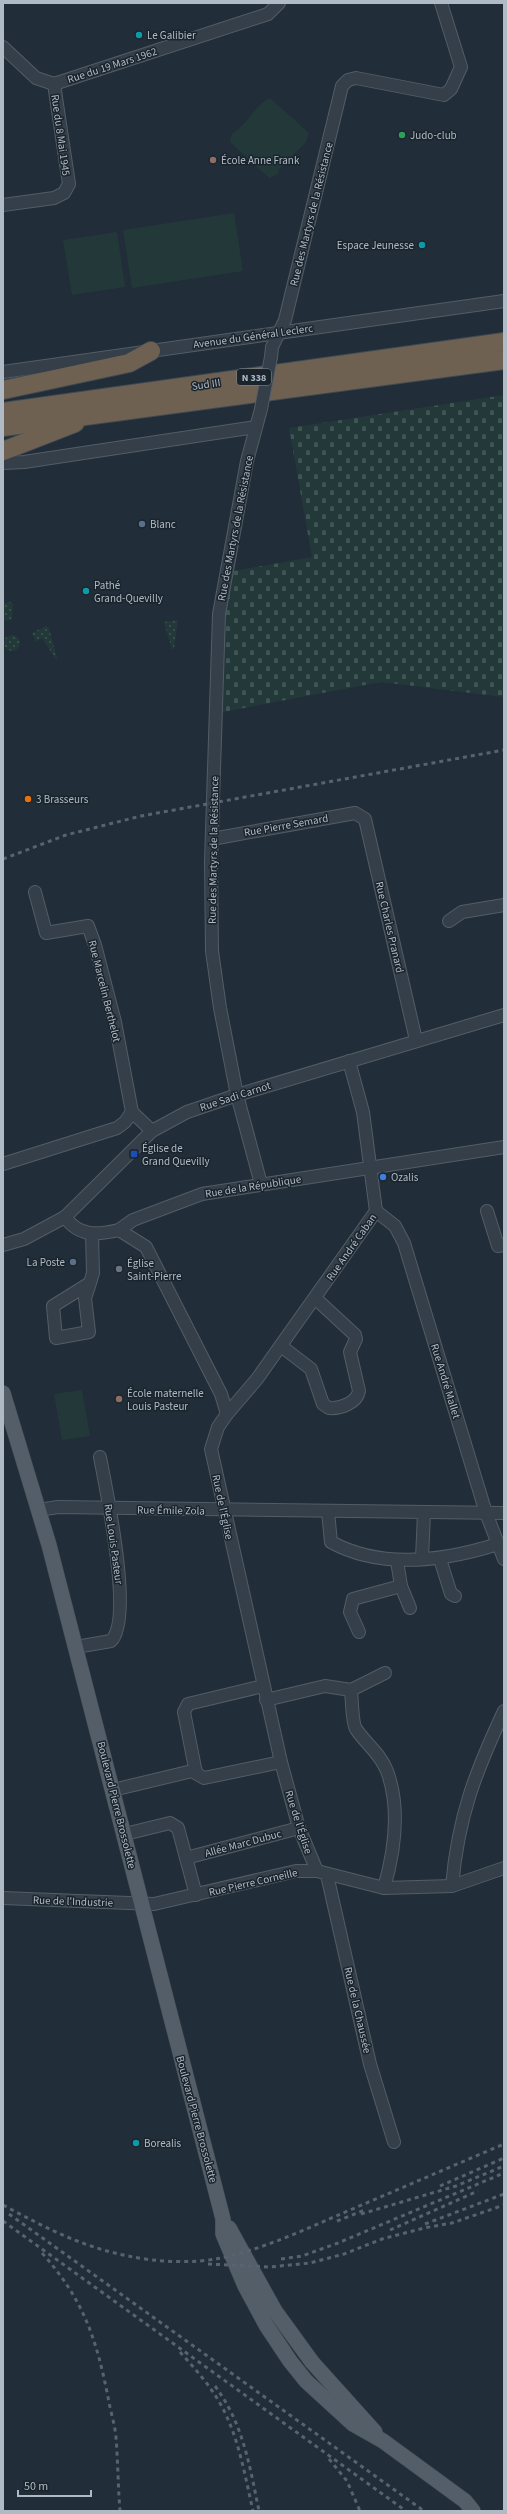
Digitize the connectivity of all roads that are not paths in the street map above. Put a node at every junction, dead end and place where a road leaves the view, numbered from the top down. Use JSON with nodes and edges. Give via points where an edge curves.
{"nodes":[{"id":1,"x":280,"y":3,"type":"edge"},
{"id":2,"x":441,"y":3,"type":"edge"},
{"id":3,"x":3,"y":47,"type":"edge"},
{"id":4,"x":54,"y":84,"type":"junction"},
{"id":5,"x":3,"y":205,"type":"edge"},
{"id":6,"x":504,"y":301,"type":"edge"},
{"id":7,"x":279,"y":332,"type":"junction"},
{"id":8,"x":504,"y":342,"type":"edge"},
{"id":9,"x":150,"y":351,"type":"junction"},
{"id":10,"x":504,"y":360,"type":"edge"},
{"id":11,"x":3,"y":372,"type":"edge"},
{"id":12,"x":3,"y":390,"type":"edge"},
{"id":13,"x":3,"y":412,"type":"edge"},
{"id":14,"x":98,"y":414,"type":"junction"},
{"id":15,"x":3,"y":427,"type":"edge"},
{"id":16,"x":256,"y":427,"type":"junction"},
{"id":17,"x":3,"y":451,"type":"edge"},
{"id":18,"x":3,"y":463,"type":"edge"},
{"id":19,"x":361,"y":815,"type":"joint"},
{"id":20,"x":212,"y":839,"type":"junction"},
{"id":21,"x":35,"y":892,"type":"dead end"},
{"id":22,"x":504,"y":905,"type":"edge"},
{"id":23,"x":449,"y":921,"type":"dead end"},
{"id":24,"x":504,"y":1015,"type":"edge"},
{"id":25,"x":416,"y":1040,"type":"junction"},
{"id":26,"x":349,"y":1061,"type":"junction"},
{"id":27,"x":237,"y":1095,"type":"junction"},
{"id":28,"x":132,"y":1112,"type":"junction"},
{"id":29,"x":152,"y":1131,"type":"junction"},
{"id":30,"x":504,"y":1147,"type":"edge"},
{"id":31,"x":3,"y":1164,"type":"edge"},
{"id":32,"x":371,"y":1169,"type":"junction"},
{"id":33,"x":261,"y":1184,"type":"junction"},
{"id":34,"x":487,"y":1210,"type":"dead end"},
{"id":35,"x":376,"y":1211,"type":"junction"},
{"id":36,"x":65,"y":1217,"type":"junction"},
{"id":37,"x":119,"y":1230,"type":"junction"},
{"id":38,"x":92,"y":1234,"type":"junction"},
{"id":39,"x":3,"y":1245,"type":"edge"},
{"id":40,"x":504,"y":1245,"type":"edge"},
{"id":41,"x":90,"y":1283,"type":"junction"},
{"id":42,"x":315,"y":1298,"type":"junction"},
{"id":43,"x":281,"y":1346,"type":"junction"},
{"id":44,"x":3,"y":1392,"type":"edge"},
{"id":45,"x":227,"y":1414,"type":"junction"},
{"id":46,"x":100,"y":1457,"type":"dead end"},
{"id":47,"x":109,"y":1509,"type":"junction"},
{"id":48,"x":39,"y":1510,"type":"junction"},
{"id":49,"x":224,"y":1511,"type":"junction"},
{"id":50,"x":328,"y":1512,"type":"junction"},
{"id":51,"x":424,"y":1513,"type":"junction"},
{"id":52,"x":486,"y":1513,"type":"junction"},
{"id":53,"x":504,"y":1513,"type":"edge"},
{"id":54,"x":498,"y":1544,"type":"junction"},
{"id":55,"x":422,"y":1558,"type":"junction"},
{"id":56,"x":440,"y":1559,"type":"junction"},
{"id":57,"x":504,"y":1559,"type":"edge"},
{"id":58,"x":397,"y":1561,"type":"junction"},
{"id":59,"x":401,"y":1586,"type":"junction"},
{"id":60,"x":455,"y":1596,"type":"dead end"},
{"id":61,"x":410,"y":1608,"type":"dead end"},
{"id":62,"x":359,"y":1632,"type":"dead end"},
{"id":63,"x":76,"y":1647,"type":"junction"},
{"id":64,"x":385,"y":1673,"type":"dead end"},
{"id":65,"x":263,"y":1686,"type":"junction"},
{"id":66,"x":351,"y":1690,"type":"junction"},
{"id":67,"x":266,"y":1700,"type":"junction"},
{"id":68,"x":504,"y":1711,"type":"edge"},
{"id":69,"x":281,"y":1762,"type":"junction"},
{"id":70,"x":196,"y":1773,"type":"junction"},
{"id":71,"x":113,"y":1790,"type":"junction"},
{"id":72,"x":299,"y":1828,"type":"junction"},
{"id":73,"x":125,"y":1834,"type":"junction"},
{"id":74,"x":186,"y":1858,"type":"junction"},
{"id":75,"x":504,"y":1868,"type":"edge"},
{"id":76,"x":322,"y":1873,"type":"junction"},
{"id":77,"x":452,"y":1886,"type":"junction"},
{"id":78,"x":384,"y":1888,"type":"junction"},
{"id":79,"x":196,"y":1895,"type":"junction"},
{"id":80,"x":3,"y":1898,"type":"edge"},
{"id":81,"x":142,"y":1904,"type":"junction"},
{"id":82,"x":394,"y":2142,"type":"dead end"},
{"id":83,"x":473,"y":2511,"type":"edge"}],
"edges":[{"from":1,"to":4,"type":"street","name":"Rue du 19 Mars 1962","via":[[268,14]]},
{"from":2,"to":7,"type":"street","name":"Rue des Martyrs de la Résistance","via":[[460,67],[451,90],[444,96],[356,78],[348,80],[342,86],[285,320]]},
{"from":3,"to":4,"type":"street","via":[[36,78]]},
{"from":4,"to":5,"type":"street","name":"Rue du 8 Mai 1945","via":[[68,184],[64,193],[54,198]]},
{"from":6,"to":7,"type":"street","name":"Avenue du Général Leclerc"},
{"from":7,"to":9,"type":"street","name":"Avenue du Général Leclerc"},
{"from":7,"to":16,"type":"street","name":"Rue des Martyrs de la Résistance","bridge":true},
{"from":8,"to":13,"type":"highway","name":"Sud III","number":"N 338"},
{"from":9,"to":11,"type":"street","name":"Avenue du Général Leclerc"},
{"from":9,"to":12,"type":"highway","via":[[129,363]]},
{"from":10,"to":14,"type":"highway","name":"Sud III","number":"N 338"},
{"from":14,"to":15,"type":"highway","name":"Sud III","number":"N 338"},
{"from":14,"to":17,"type":"highway"},
{"from":16,"to":18,"type":"street"},
{"from":16,"to":20,"type":"street","name":"Rue des Martyrs de la Résistance","via":[[219,614]]},
{"from":19,"to":20,"type":"street","name":"Rue Pierre Semard","via":[[355,813]]},
{"from":19,"to":25,"type":"street","name":"Rue Charles Pranard"},
{"from":20,"to":27,"type":"street","name":"Rue des Martyrs de la Résistance","via":[[212,951]]},
{"from":21,"to":28,"type":"street","name":"Rue Marcelin Berthelot","via":[[46,933],[88,926],[115,1022]]},
{"from":22,"to":23,"type":"street","via":[[462,912]]},
{"from":24,"to":25,"type":"street","name":"Rue Sadi Carnot"},
{"from":25,"to":26,"type":"street","name":"Rue Sadi Carnot"},
{"from":26,"to":27,"type":"street","name":"Rue Sadi Carnot"},
{"from":26,"to":32,"type":"street","via":[[363,1112]]},
{"from":27,"to":29,"type":"street","name":"Rue Sadi Carnot","via":[[187,1112]]},
{"from":27,"to":33,"type":"street","name":"Rue des Martyrs de la Résistance"},
{"from":28,"to":29,"type":"street"},
{"from":28,"to":31,"type":"street","via":[[126,1122],[117,1128]]},
{"from":29,"to":36,"type":"street","name":"Rue Sadi Carnot"},
{"from":30,"to":32,"type":"street","name":"Rue de la République"},
{"from":32,"to":33,"type":"street","name":"Rue de la République"},
{"from":32,"to":35,"type":"street","name":"Rue André Caban"},
{"from":33,"to":37,"type":"street","name":"Rue de la République","via":[[202,1194],[134,1220]]},
{"from":34,"to":40,"type":"street","via":[[498,1246]]},
{"from":35,"to":42,"type":"street","name":"Rue André Caban"},
{"from":35,"to":52,"type":"street","name":"Rue André Mallet","via":[[395,1226],[404,1243]]},
{"from":36,"to":38,"type":"street","via":[[74,1228]]},
{"from":36,"to":39,"type":"street","name":"Rue Sadi Carnot","via":[[24,1240]]},
{"from":37,"to":38,"type":"street"},
{"from":37,"to":45,"type":"street","via":[[146,1247],[221,1394]]},
{"from":38,"to":41,"type":"street","via":[[93,1273]]},
{"from":41,"to":41,"type":"street","via":[[85,1298],[89,1332],[56,1338],[52,1306]]},
{"from":42,"to":43,"type":"street","name":"Rue André Caban"},
{"from":42,"to":43,"type":"street","via":[[355,1336],[351,1350],[358,1396],[354,1401],[329,1408],[323,1404],[311,1369]]},
{"from":43,"to":45,"type":"street","name":"Rue André Caban"},
{"from":44,"to":48,"type":"main road","name":"Boulevard Pierre Brossolette"},
{"from":45,"to":49,"type":"street","name":"Rue de l'Église","via":[[218,1427],[211,1449]]},
{"from":46,"to":47,"type":"street","name":"Rue Louis Pasteur"},
{"from":47,"to":48,"type":"street","name":"Rue Émile Zola","via":[[58,1507]]},
{"from":47,"to":49,"type":"street","name":"Rue Émile Zola"},
{"from":47,"to":63,"type":"street","name":"Rue Louis Pasteur","via":[[120,1575],[117,1632],[111,1640]]},
{"from":48,"to":63,"type":"main road","name":"Boulevard Pierre Brossolette"},
{"from":49,"to":50,"type":"street","name":"Rue Émile Zola"},
{"from":49,"to":65,"type":"street","name":"Rue de l'Église"},
{"from":50,"to":51,"type":"street","name":"Rue Émile Zola"},
{"from":50,"to":58,"type":"street","via":[[331,1542],[351,1553]]},
{"from":51,"to":52,"type":"street","name":"Rue Émile Zola"},
{"from":51,"to":55,"type":"street"},
{"from":52,"to":53,"type":"street","name":"Rue Émile Zola"},
{"from":52,"to":54,"type":"street","name":"Rue André Mallet"},
{"from":54,"to":56,"type":"street"},
{"from":54,"to":57,"type":"street","name":"Rue André Mallet"},
{"from":55,"to":56,"type":"street"},
{"from":55,"to":58,"type":"street"},
{"from":56,"to":60,"type":"street","via":[[451,1594]]},
{"from":58,"to":59,"type":"street"},
{"from":59,"to":61,"type":"street"},
{"from":59,"to":62,"type":"street","via":[[353,1599],[350,1612]]},
{"from":63,"to":71,"type":"main road","name":"Boulevard Pierre Brossolette"},
{"from":64,"to":66,"type":"street"},
{"from":65,"to":67,"type":"street","name":"Rue de l'Église"},
{"from":65,"to":70,"type":"street","via":[[188,1704],[184,1712]]},
{"from":66,"to":67,"type":"street","via":[[325,1686]]},
{"from":66,"to":78,"type":"street","via":[[355,1728],[375,1750],[387,1770],[393,1796],[395,1842]]},
{"from":67,"to":69,"type":"street","name":"Rue de l'Église"},
{"from":68,"to":77,"type":"street","via":[[482,1758],[464,1807],[455,1847]]},
{"from":69,"to":70,"type":"street","via":[[204,1778]]},
{"from":69,"to":72,"type":"street","name":"Rue de l'Église"},
{"from":70,"to":71,"type":"street","via":[[192,1771]]},
{"from":71,"to":73,"type":"main road","name":"Boulevard Pierre Brossolette"},
{"from":72,"to":74,"type":"street","name":"Allée Marc Dubuc"},
{"from":72,"to":76,"type":"street","name":"Rue de l'Église"},
{"from":73,"to":74,"type":"street","via":[[170,1823],[178,1828]]},
{"from":73,"to":81,"type":"main road","name":"Boulevard Pierre Brossolette"},
{"from":74,"to":79,"type":"street"},
{"from":75,"to":77,"type":"street","name":"Rue Pierre Corneille"},
{"from":76,"to":78,"type":"street","name":"Rue Pierre Corneille"},
{"from":76,"to":79,"type":"street","name":"Rue Pierre Corneille","via":[[296,1871]]},
{"from":76,"to":82,"type":"street","name":"Rue de la Chaussée","via":[[370,2064]]},
{"from":77,"to":78,"type":"street","name":"Rue Pierre Corneille"},
{"from":79,"to":81,"type":"street","name":"Rue Pierre Corneille"},
{"from":80,"to":81,"type":"street","name":"Rue de l'Industrie"},
{"from":81,"to":83,"type":"main road","name":"Boulevard Pierre Brossolette","via":[[223,2219],[290,2362],[306,2381],[353,2424],[383,2441],[465,2501]]}]}
